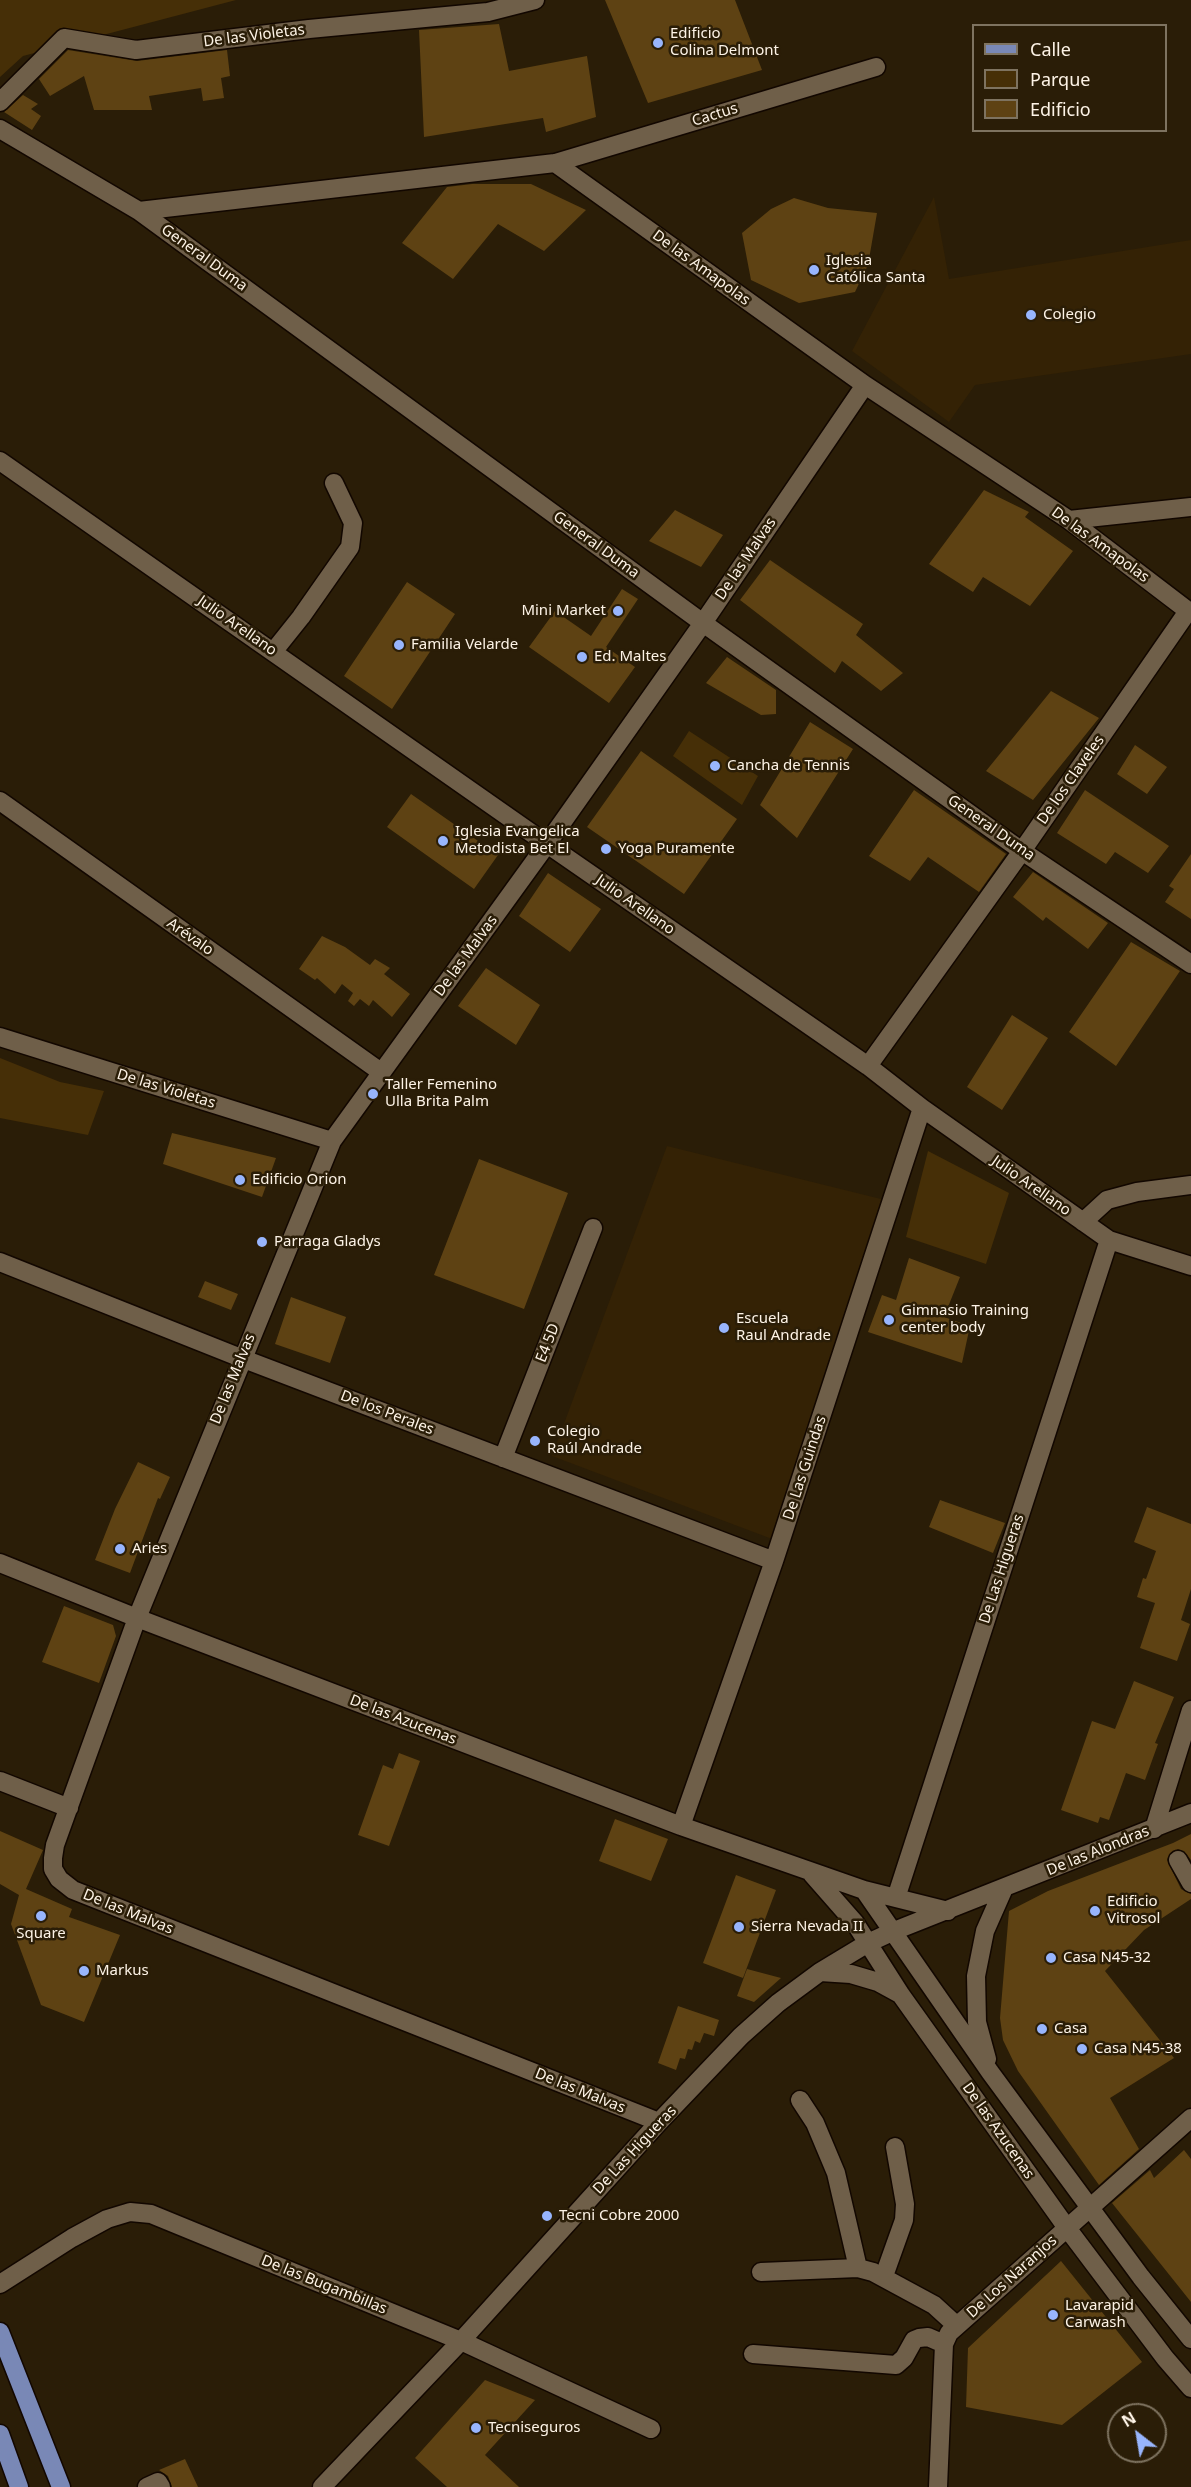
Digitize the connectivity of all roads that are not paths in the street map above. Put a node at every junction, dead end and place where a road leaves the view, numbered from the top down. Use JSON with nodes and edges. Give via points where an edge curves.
{"nodes":[{"id":1,"x":535,"y":0,"type":"edge"},
{"id":2,"x":876,"y":67,"type":"dead end"},
{"id":3,"x":0,"y":102,"type":"edge"},
{"id":4,"x":0,"y":129,"type":"edge"},
{"id":5,"x":555,"y":163,"type":"junction"},
{"id":6,"x":139,"y":211,"type":"junction"},
{"id":7,"x":865,"y":385,"type":"junction"},
{"id":8,"x":0,"y":461,"type":"edge"},
{"id":9,"x":334,"y":483,"type":"dead end"},
{"id":10,"x":1191,"y":507,"type":"edge"},
{"id":11,"x":1068,"y":520,"type":"junction"},
{"id":12,"x":1190,"y":612,"type":"edge"},
{"id":13,"x":703,"y":623,"type":"junction"},
{"id":14,"x":273,"y":652,"type":"junction"},
{"id":15,"x":0,"y":801,"type":"edge"},
{"id":16,"x":547,"y":844,"type":"junction"},
{"id":17,"x":1022,"y":850,"type":"junction"},
{"id":18,"x":1191,"y":964,"type":"edge"},
{"id":19,"x":0,"y":1037,"type":"edge"},
{"id":20,"x":868,"y":1065,"type":"junction"},
{"id":21,"x":381,"y":1072,"type":"junction"},
{"id":22,"x":922,"y":1108,"type":"junction"},
{"id":23,"x":332,"y":1141,"type":"junction"},
{"id":24,"x":1191,"y":1185,"type":"edge"},
{"id":25,"x":1083,"y":1222,"type":"junction"},
{"id":26,"x":593,"y":1228,"type":"dead end"},
{"id":27,"x":1109,"y":1240,"type":"junction"},
{"id":28,"x":0,"y":1262,"type":"edge"},
{"id":29,"x":1191,"y":1266,"type":"edge"},
{"id":30,"x":241,"y":1358,"type":"junction"},
{"id":31,"x":503,"y":1458,"type":"junction"},
{"id":32,"x":774,"y":1561,"type":"junction"},
{"id":33,"x":0,"y":1563,"type":"edge"},
{"id":34,"x":136,"y":1618,"type":"junction"},
{"id":35,"x":1191,"y":1710,"type":"edge"},
{"id":36,"x":0,"y":1781,"type":"edge"},
{"id":37,"x":69,"y":1808,"type":"junction"},
{"id":38,"x":1191,"y":1814,"type":"edge"},
{"id":39,"x":681,"y":1826,"type":"junction"},
{"id":40,"x":1154,"y":1829,"type":"junction"},
{"id":41,"x":1178,"y":1860,"type":"dead end"},
{"id":42,"x":809,"y":1871,"type":"junction"},
{"id":43,"x":1191,"y":1883,"type":"edge"},
{"id":44,"x":1004,"y":1888,"type":"junction"},
{"id":45,"x":864,"y":1890,"type":"junction"},
{"id":46,"x":896,"y":1898,"type":"junction"},
{"id":47,"x":948,"y":1911,"type":"junction"},
{"id":48,"x":894,"y":1931,"type":"junction"},
{"id":49,"x":868,"y":1943,"type":"junction"},
{"id":50,"x":820,"y":1972,"type":"junction"},
{"id":51,"x":902,"y":1995,"type":"junction"},
{"id":52,"x":990,"y":2072,"type":"junction"},
{"id":53,"x":800,"y":2100,"type":"dead end"},
{"id":54,"x":1191,"y":2118,"type":"edge"},
{"id":55,"x":659,"y":2122,"type":"junction"},
{"id":56,"x":895,"y":2147,"type":"dead end"},
{"id":57,"x":1090,"y":2208,"type":"junction"},
{"id":58,"x":1067,"y":2228,"type":"junction"},
{"id":59,"x":858,"y":2268,"type":"junction"},
{"id":60,"x":761,"y":2272,"type":"dead end"},
{"id":61,"x":884,"y":2276,"type":"junction"},
{"id":62,"x":0,"y":2284,"type":"edge"},
{"id":63,"x":957,"y":2326,"type":"junction"},
{"id":64,"x":0,"y":2332,"type":"edge"},
{"id":65,"x":1191,"y":2338,"type":"edge"},
{"id":66,"x":461,"y":2341,"type":"junction"},
{"id":67,"x":944,"y":2344,"type":"junction"},
{"id":68,"x":753,"y":2354,"type":"dead end"},
{"id":69,"x":1191,"y":2388,"type":"edge"},
{"id":70,"x":651,"y":2429,"type":"dead end"},
{"id":71,"x":0,"y":2434,"type":"edge"},
{"id":72,"x":19,"y":2487,"type":"edge"},
{"id":73,"x":61,"y":2487,"type":"edge"},
{"id":74,"x":147,"y":2487,"type":"edge"},
{"id":75,"x":161,"y":2487,"type":"edge"},
{"id":76,"x":322,"y":2487,"type":"edge"},
{"id":77,"x":938,"y":2487,"type":"edge"}],
"edges":[{"from":1,"to":3,"type":"street","name":"De las Violetas","via":[[488,12],[136,50],[64,38]]},
{"from":2,"to":5,"type":"street","name":"Cactus"},
{"from":4,"to":6,"type":"street","name":"General Duma"},
{"from":5,"to":6,"type":"street"},
{"from":5,"to":7,"type":"street","name":"De las Amapolas"},
{"from":6,"to":13,"type":"street","name":"General Duma"},
{"from":7,"to":11,"type":"street","name":"De las Amapolas"},
{"from":7,"to":13,"type":"street","name":"De las Malvas"},
{"from":8,"to":14,"type":"street","name":"Julio Arellano"},
{"from":9,"to":14,"type":"street","via":[[353,522],[350,548]]},
{"from":10,"to":11,"type":"street"},
{"from":11,"to":12,"type":"street","name":"De las Amapolas"},
{"from":12,"to":17,"type":"street","name":"De los Claveles"},
{"from":13,"to":16,"type":"street","name":"De las Malvas"},
{"from":13,"to":17,"type":"street","name":"General Duma"},
{"from":14,"to":16,"type":"street","name":"Julio Arellano"},
{"from":15,"to":21,"type":"street","name":"Arévalo"},
{"from":16,"to":20,"type":"street","name":"Julio Arellano"},
{"from":16,"to":21,"type":"street","name":"De las Malvas"},
{"from":17,"to":18,"type":"street","name":"General Duma"},
{"from":17,"to":20,"type":"street","name":"De los Claveles"},
{"from":19,"to":23,"type":"street","name":"De las Violetas"},
{"from":20,"to":22,"type":"street","name":"Julio Arellano"},
{"from":21,"to":23,"type":"street","name":"De las Malvas"},
{"from":22,"to":25,"type":"street","name":"Julio Arellano"},
{"from":22,"to":32,"type":"street","name":"De Las Guindas"},
{"from":23,"to":30,"type":"street","name":"De las Malvas"},
{"from":24,"to":25,"type":"street","via":[[1107,1200]]},
{"from":25,"to":27,"type":"street","name":"Julio Arellano"},
{"from":26,"to":31,"type":"street","name":"E4 5D"},
{"from":27,"to":29,"type":"street","name":"Julio Arellano"},
{"from":27,"to":46,"type":"street","name":"De Las Higueras"},
{"from":28,"to":30,"type":"street","name":"De los Perales"},
{"from":30,"to":31,"type":"street","name":"De los Perales"},
{"from":30,"to":34,"type":"street","name":"De las Malvas"},
{"from":31,"to":32,"type":"street","name":"De los Perales"},
{"from":32,"to":39,"type":"street","name":"De Las Guindas"},
{"from":33,"to":34,"type":"street","name":"De las Azucenas"},
{"from":34,"to":37,"type":"street","name":"De las Malvas"},
{"from":34,"to":39,"type":"street","name":"De las Azucenas"},
{"from":35,"to":40,"type":"street"},
{"from":36,"to":37,"type":"street"},
{"from":37,"to":55,"type":"street","name":"De las Malvas","via":[[55,1845],[53,1869],[73,1890]]},
{"from":38,"to":40,"type":"street","name":"De las Alondras"},
{"from":39,"to":42,"type":"street","name":"De las Azucenas"},
{"from":40,"to":44,"type":"street","name":"De las Alondras"},
{"from":41,"to":43,"type":"street"},
{"from":42,"to":45,"type":"street","name":"De las Azucenas"},
{"from":42,"to":49,"type":"street","name":"De las Azucenas","via":[[841,1905]]},
{"from":44,"to":47,"type":"street","name":"De Las Higueras"},
{"from":44,"to":52,"type":"street","via":[[985,1931],[976,1976],[977,2022]]},
{"from":45,"to":46,"type":"street"},
{"from":45,"to":48,"type":"street","name":"De las Azucenas"},
{"from":46,"to":47,"type":"street"},
{"from":47,"to":48,"type":"street","name":"De Las Higueras"},
{"from":48,"to":49,"type":"street","name":"De Las Higueras"},
{"from":48,"to":52,"type":"street","name":"De las Azucenas"},
{"from":49,"to":50,"type":"street","name":"De Las Higueras"},
{"from":49,"to":51,"type":"street","name":"De las Azucenas"},
{"from":50,"to":51,"type":"street","via":[[851,1974]]},
{"from":50,"to":55,"type":"street","name":"De Las Higueras","via":[[741,2037]]},
{"from":51,"to":58,"type":"street","name":"De las Azucenas"},
{"from":52,"to":57,"type":"street","name":"De las Azucenas"},
{"from":53,"to":59,"type":"street","via":[[815,2123],[836,2173]]},
{"from":54,"to":57,"type":"street","name":"De Los Naranjos"},
{"from":55,"to":66,"type":"street","name":"De Las Higueras"},
{"from":56,"to":61,"type":"street","via":[[904,2220]]},
{"from":57,"to":58,"type":"street","name":"De Los Naranjos"},
{"from":57,"to":65,"type":"street","name":"De las Azucenas"},
{"from":58,"to":63,"type":"street","name":"De Los Naranjos"},
{"from":58,"to":69,"type":"street","name":"De las Azucenas"},
{"from":59,"to":60,"type":"street"},
{"from":59,"to":61,"type":"street"},
{"from":61,"to":63,"type":"street","via":[[934,2305]]},
{"from":62,"to":66,"type":"street","name":"De las Bugambillas","via":[[106,2219],[130,2212],[151,2214]]},
{"from":63,"to":67,"type":"street","name":"De Los Naranjos"},
{"from":64,"to":73,"type":"main road"},
{"from":66,"to":70,"type":"street","name":"De las Bugambillas"},
{"from":66,"to":76,"type":"street","name":"De Las Higueras"},
{"from":67,"to":68,"type":"street","via":[[928,2337],[914,2340],[896,2364]]},
{"from":67,"to":77,"type":"street"},
{"from":71,"to":72,"type":"main road"},
{"from":74,"to":75,"type":"street","via":[[158,2482]]}]}
